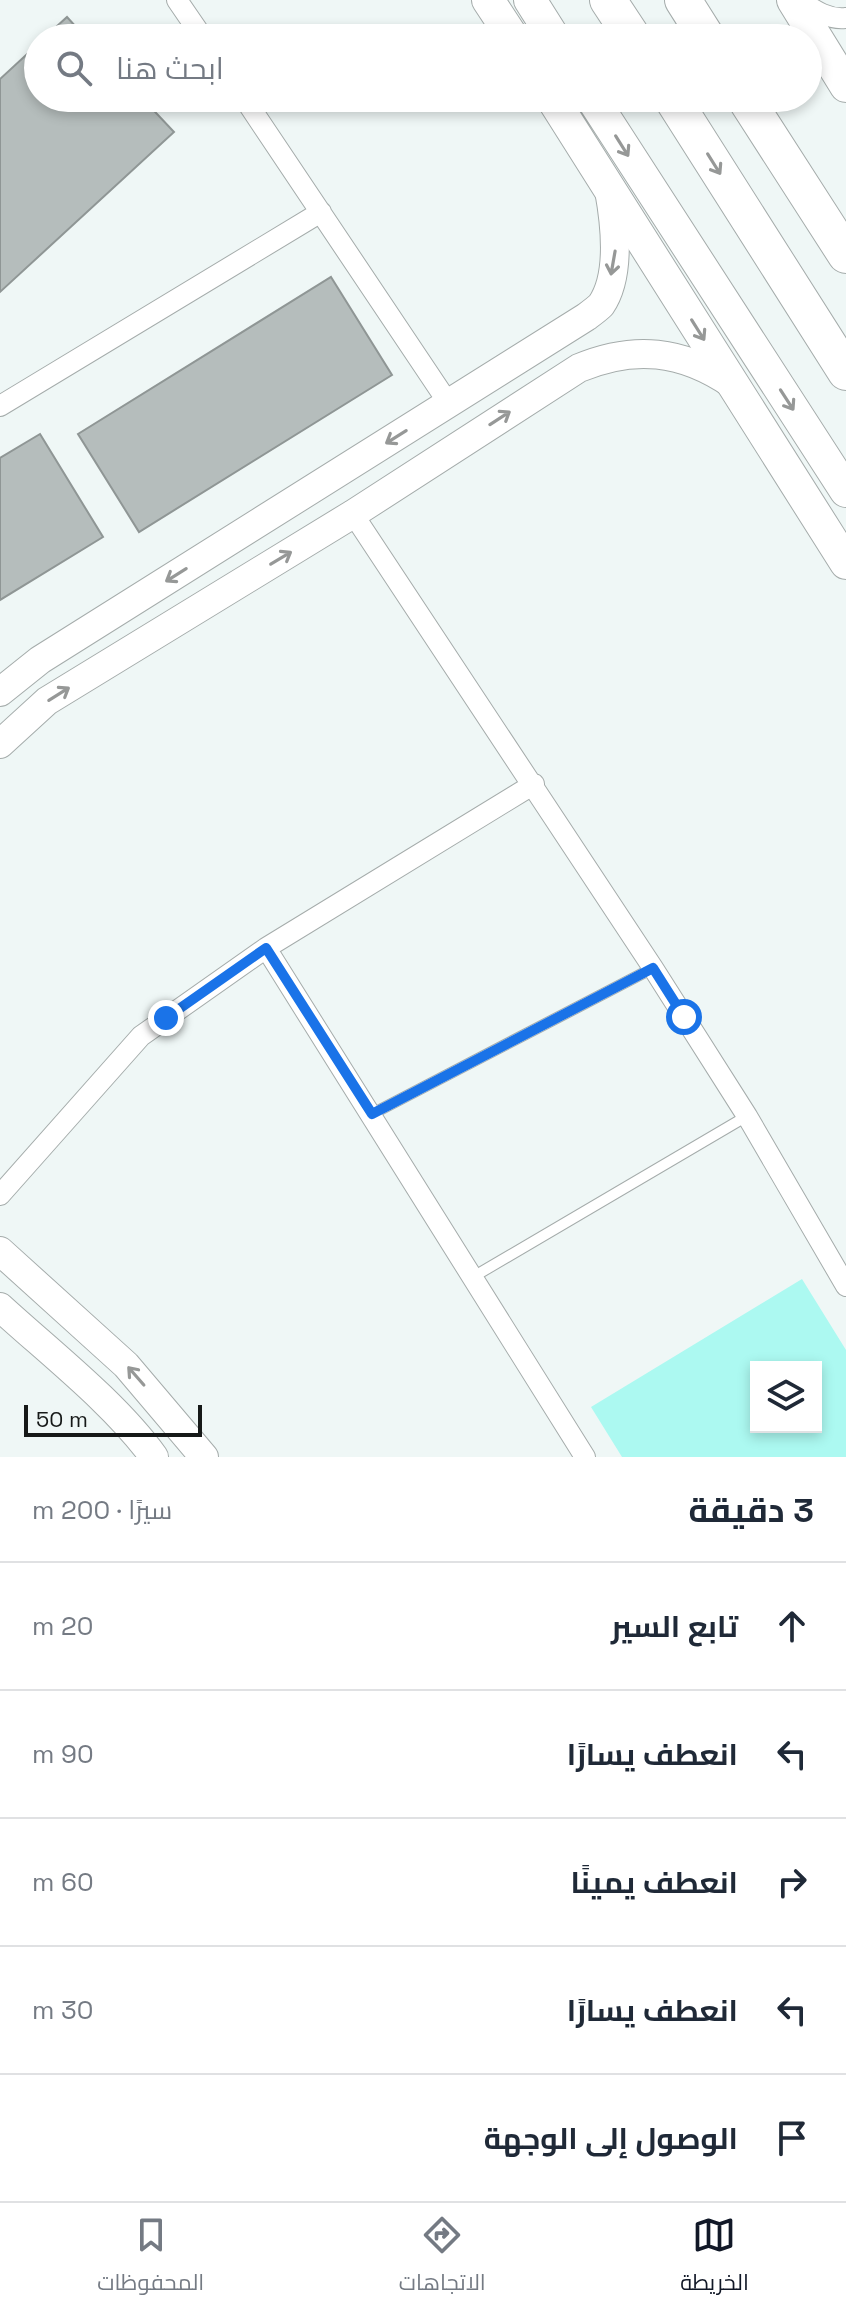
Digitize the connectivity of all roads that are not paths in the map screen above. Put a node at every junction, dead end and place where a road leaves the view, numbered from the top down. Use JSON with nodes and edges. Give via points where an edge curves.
{"nodes":[{"id":1,"x":177,"y":0,"type":"edge"},
{"id":2,"x":488,"y":0,"type":"edge"},
{"id":3,"x":530,"y":0,"type":"edge"},
{"id":4,"x":608,"y":0,"type":"edge"},
{"id":5,"x":683,"y":0,"type":"edge"},
{"id":6,"x":707,"y":0,"type":"edge"},
{"id":7,"x":796,"y":0,"type":"edge"},
{"id":8,"x":846,"y":18,"type":"edge"},
{"id":9,"x":193,"y":24,"type":"edge"},
{"id":10,"x":504,"y":24,"type":"edge"},
{"id":11,"x":545,"y":24,"type":"edge"},
{"id":12,"x":624,"y":24,"type":"edge"},
{"id":13,"x":698,"y":24,"type":"edge"},
{"id":14,"x":720,"y":24,"type":"edge"},
{"id":15,"x":810,"y":24,"type":"edge"},
{"id":16,"x":822,"y":45,"type":"edge"},
{"id":17,"x":846,"y":86,"type":"edge"},
{"id":18,"x":253,"y":112,"type":"edge"},
{"id":19,"x":561,"y":112,"type":"edge"},
{"id":20,"x":601,"y":112,"type":"edge"},
{"id":21,"x":681,"y":112,"type":"edge"},
{"id":22,"x":754,"y":112,"type":"edge"},
{"id":23,"x":767,"y":112,"type":"edge"},
{"id":24,"x":608,"y":186,"type":"junction"},
{"id":25,"x":321,"y":212,"type":"junction"},
{"id":26,"x":837,"y":241,"type":"edge"},
{"id":27,"x":533,"y":350,"type":"junction"},
{"id":28,"x":846,"y":372,"type":"edge"},
{"id":29,"x":553,"y":384,"type":"junction"},
{"id":30,"x":732,"y":384,"type":"junction"},
{"id":31,"x":449,"y":404,"type":"junction"},
{"id":32,"x":0,"y":406,"type":"edge"},
{"id":33,"x":846,"y":491,"type":"edge"},
{"id":34,"x":353,"y":514,"type":"junction"},
{"id":35,"x":846,"y":563,"type":"edge"},
{"id":36,"x":0,"y":692,"type":"edge"},
{"id":37,"x":0,"y":744,"type":"edge"},
{"id":38,"x":534,"y":784,"type":"junction"},
{"id":39,"x":266,"y":948,"type":"junction"},
{"id":40,"x":653,"y":968,"type":"junction"},
{"id":41,"x":372,"y":1114,"type":"junction"},
{"id":42,"x":747,"y":1116,"type":"junction"},
{"id":43,"x":0,"y":1195,"type":"edge"},
{"id":44,"x":0,"y":1251,"type":"edge"},
{"id":45,"x":473,"y":1277,"type":"junction"},
{"id":46,"x":846,"y":1286,"type":"edge"},
{"id":47,"x":0,"y":1307,"type":"edge"},
{"id":48,"x":154,"y":1457,"type":"edge"},
{"id":49,"x":204,"y":1457,"type":"edge"},
{"id":50,"x":585,"y":1457,"type":"edge"}],
"edges":[{"from":1,"to":9,"type":"street"},
{"from":2,"to":10,"type":"main road"},
{"from":3,"to":11,"type":"main road"},
{"from":4,"to":12,"type":"highway"},
{"from":5,"to":13,"type":"highway"},
{"from":6,"to":14,"type":"highway"},
{"from":7,"to":8,"type":"street","via":[[820,14]]},
{"from":7,"to":15,"type":"main road"},
{"from":16,"to":17,"type":"main road"},
{"from":18,"to":25,"type":"street"},
{"from":19,"to":24,"type":"main road"},
{"from":20,"to":33,"type":"main road","one_way":true},
{"from":21,"to":28,"type":"highway","one_way":true},
{"from":22,"to":26,"type":"highway"},
{"from":23,"to":26,"type":"highway"},
{"from":24,"to":27,"type":"street","one_way":true,"via":[[616,224],[615,253],[601,305]]},
{"from":24,"to":30,"type":"main road","one_way":true},
{"from":25,"to":31,"type":"street"},
{"from":25,"to":32,"type":"street"},
{"from":27,"to":29,"type":"street","via":[[545,350],[561,361]]},
{"from":27,"to":31,"type":"street"},
{"from":29,"to":30,"type":"street","via":[[606,357],[664,354],[688,360]]},
{"from":34,"to":29,"type":"street","one_way":true},
{"from":30,"to":35,"type":"main road"},
{"from":31,"to":36,"type":"street","one_way":true,"via":[[40,660]]},
{"from":37,"to":34,"type":"street","one_way":true,"via":[[47,701]]},
{"from":34,"to":38,"type":"street"},
{"from":38,"to":39,"type":"street"},
{"from":38,"to":40,"type":"street"},
{"from":39,"to":41,"type":"street"},
{"from":39,"to":43,"type":"street","via":[[141,1036]]},
{"from":40,"to":41,"type":"lane"},
{"from":40,"to":42,"type":"street"},
{"from":41,"to":45,"type":"street"},
{"from":42,"to":45,"type":"lane"},
{"from":42,"to":46,"type":"street"},
{"from":49,"to":44,"type":"street","one_way":true,"via":[[126,1365]]},
{"from":45,"to":50,"type":"street"},
{"from":47,"to":48,"type":"street"}]}
